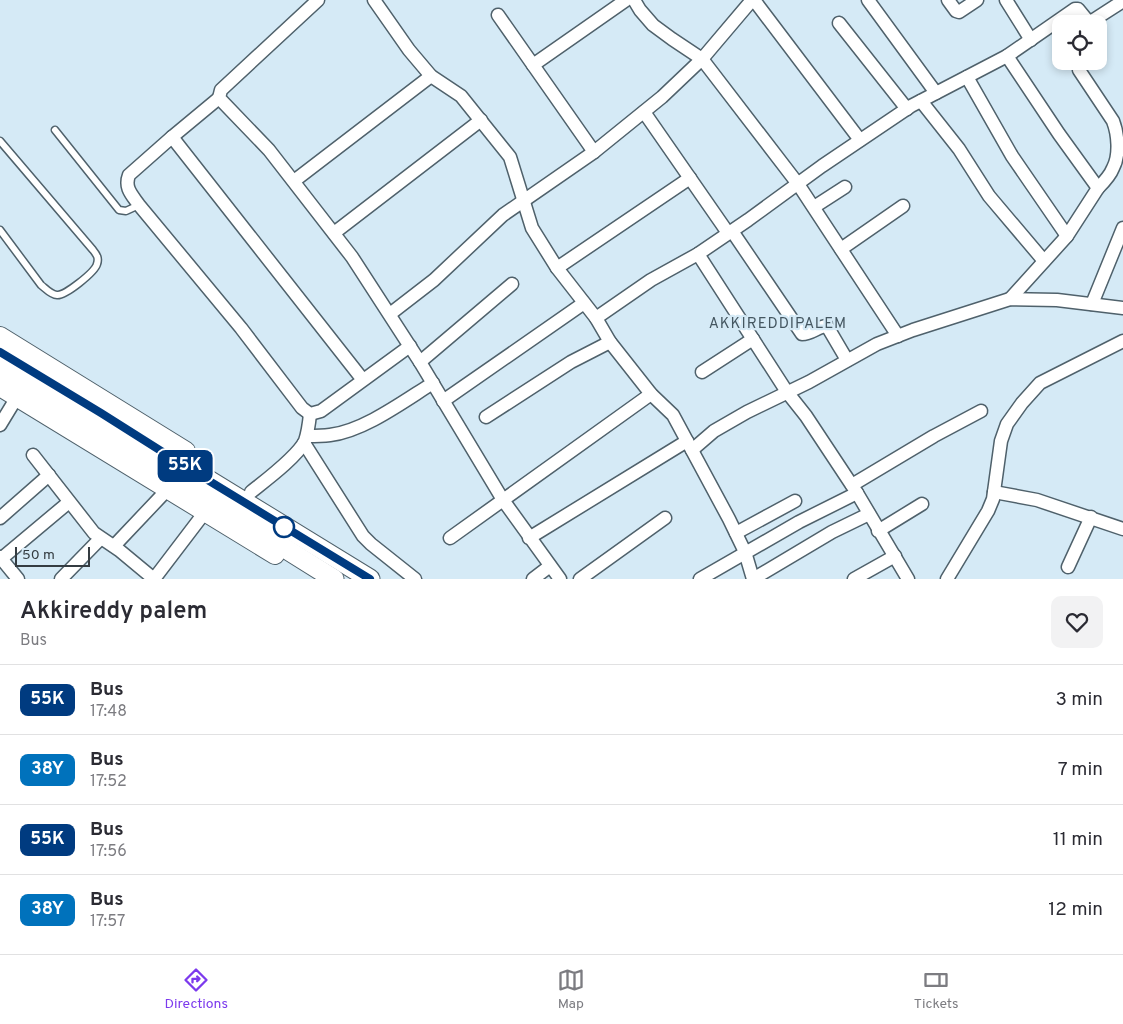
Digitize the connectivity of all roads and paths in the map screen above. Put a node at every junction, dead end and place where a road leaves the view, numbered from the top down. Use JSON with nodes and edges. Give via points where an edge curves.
{"nodes":[{"id":1,"x":318,"y":0,"type":"edge"},
{"id":2,"x":374,"y":0,"type":"edge"},
{"id":3,"x":626,"y":0,"type":"edge"},
{"id":4,"x":634,"y":0,"type":"edge"},
{"id":5,"x":753,"y":0,"type":"edge"},
{"id":6,"x":868,"y":0,"type":"edge"},
{"id":7,"x":948,"y":0,"type":"edge"},
{"id":8,"x":977,"y":0,"type":"edge"},
{"id":9,"x":1006,"y":0,"type":"edge"},
{"id":10,"x":1123,"y":1,"type":"edge"},
{"id":11,"x":1072,"y":5,"type":"edge"},
{"id":12,"x":498,"y":15,"type":"dead end"},
{"id":13,"x":839,"y":23,"type":"dead end"},
{"id":14,"x":1031,"y":40,"type":"junction"},
{"id":15,"x":1007,"y":56,"type":"junction"},
{"id":16,"x":702,"y":59,"type":"junction"},
{"id":17,"x":534,"y":65,"type":"junction"},
{"id":18,"x":1079,"y":70,"type":"dead end"},
{"id":19,"x":431,"y":76,"type":"junction"},
{"id":20,"x":968,"y":77,"type":"junction"},
{"id":21,"x":936,"y":93,"type":"junction"},
{"id":22,"x":219,"y":98,"type":"junction"},
{"id":23,"x":921,"y":101,"type":"junction"},
{"id":24,"x":907,"y":109,"type":"junction"},
{"id":25,"x":644,"y":112,"type":"junction"},
{"id":26,"x":481,"y":120,"type":"junction"},
{"id":27,"x":55,"y":130,"type":"dead end"},
{"id":28,"x":172,"y":137,"type":"junction"},
{"id":29,"x":860,"y":140,"type":"junction"},
{"id":30,"x":0,"y":141,"type":"edge"},
{"id":31,"x":594,"y":152,"type":"junction"},
{"id":32,"x":690,"y":178,"type":"junction"},
{"id":33,"x":294,"y":181,"type":"junction"},
{"id":34,"x":798,"y":184,"type":"junction"},
{"id":35,"x":845,"y":187,"type":"dead end"},
{"id":36,"x":1098,"y":188,"type":"junction"},
{"id":37,"x":524,"y":200,"type":"junction"},
{"id":38,"x":139,"y":205,"type":"junction"},
{"id":39,"x":903,"y":206,"type":"dead end"},
{"id":40,"x":814,"y":207,"type":"junction"},
{"id":41,"x":1123,"y":228,"type":"edge"},
{"id":42,"x":0,"y":230,"type":"edge"},
{"id":43,"x":730,"y":232,"type":"junction"},
{"id":44,"x":334,"y":233,"type":"junction"},
{"id":45,"x":1067,"y":236,"type":"junction"},
{"id":46,"x":841,"y":249,"type":"junction"},
{"id":47,"x":698,"y":254,"type":"junction"},
{"id":48,"x":1044,"y":261,"type":"junction"},
{"id":49,"x":557,"y":268,"type":"junction"},
{"id":50,"x":512,"y":284,"type":"dead end"},
{"id":51,"x":1010,"y":298,"type":"junction"},
{"id":52,"x":584,"y":302,"type":"junction"},
{"id":53,"x":1092,"y":304,"type":"junction"},
{"id":54,"x":1123,"y":308,"type":"edge"},
{"id":55,"x":390,"y":314,"type":"junction"},
{"id":56,"x":596,"y":318,"type":"junction"},
{"id":57,"x":0,"y":336,"type":"edge"},
{"id":58,"x":898,"y":336,"type":"junction"},
{"id":59,"x":753,"y":339,"type":"junction"},
{"id":60,"x":1123,"y":341,"type":"edge"},
{"id":61,"x":610,"y":342,"type":"junction"},
{"id":62,"x":410,"y":346,"type":"junction"},
{"id":63,"x":0,"y":352,"type":"edge"},
{"id":64,"x":847,"y":360,"type":"junction"},
{"id":65,"x":420,"y":362,"type":"junction"},
{"id":66,"x":0,"y":370,"type":"edge"},
{"id":67,"x":702,"y":372,"type":"dead end"},
{"id":68,"x":363,"y":380,"type":"junction"},
{"id":69,"x":433,"y":383,"type":"junction"},
{"id":70,"x":0,"y":387,"type":"edge"},
{"id":71,"x":787,"y":392,"type":"junction"},
{"id":72,"x":651,"y":394,"type":"junction"},
{"id":73,"x":17,"y":397,"type":"junction"},
{"id":74,"x":443,"y":401,"type":"junction"},
{"id":75,"x":981,"y":411,"type":"dead end"},
{"id":76,"x":310,"y":414,"type":"junction"},
{"id":77,"x":486,"y":417,"type":"dead end"},
{"id":78,"x":0,"y":425,"type":"edge"},
{"id":79,"x":305,"y":439,"type":"junction"},
{"id":80,"x":689,"y":445,"type":"junction"},
{"id":81,"x":186,"y":451,"type":"dead end"},
{"id":82,"x":33,"y":455,"type":"dead end"},
{"id":83,"x":48,"y":475,"type":"junction"},
{"id":84,"x":854,"y":489,"type":"junction"},
{"id":85,"x":168,"y":490,"type":"junction"},
{"id":86,"x":251,"y":492,"type":"dead end"},
{"id":87,"x":994,"y":492,"type":"junction"},
{"id":88,"x":503,"y":500,"type":"junction"},
{"id":89,"x":795,"y":501,"type":"dead end"},
{"id":90,"x":69,"y":502,"type":"junction"},
{"id":91,"x":922,"y":504,"type":"dead end"},
{"id":92,"x":205,"y":512,"type":"junction"},
{"id":93,"x":868,"y":514,"type":"junction"},
{"id":94,"x":0,"y":518,"type":"edge"},
{"id":95,"x":665,"y":518,"type":"dead end"},
{"id":96,"x":1091,"y":518,"type":"junction"},
{"id":97,"x":1123,"y":529,"type":"edge"},
{"id":98,"x":878,"y":531,"type":"junction"},
{"id":99,"x":736,"y":533,"type":"junction"},
{"id":100,"x":450,"y":538,"type":"dead end"},
{"id":101,"x":529,"y":538,"type":"junction"},
{"id":102,"x":100,"y":539,"type":"junction"},
{"id":103,"x":114,"y":546,"type":"junction"},
{"id":104,"x":745,"y":552,"type":"junction"},
{"id":105,"x":275,"y":555,"type":"dead end"},
{"id":106,"x":895,"y":556,"type":"junction"},
{"id":107,"x":1,"y":558,"type":"edge"},
{"id":108,"x":550,"y":566,"type":"junction"},
{"id":109,"x":1068,"y":567,"type":"dead end"},
{"id":110,"x":18,"y":579,"type":"edge"},
{"id":111,"x":60,"y":579,"type":"edge"},
{"id":112,"x":154,"y":579,"type":"edge"},
{"id":113,"x":334,"y":579,"type":"edge"},
{"id":114,"x":370,"y":579,"type":"edge"},
{"id":115,"x":415,"y":579,"type":"edge"},
{"id":116,"x":533,"y":579,"type":"edge"},
{"id":117,"x":560,"y":579,"type":"edge"},
{"id":118,"x":580,"y":579,"type":"edge"},
{"id":119,"x":700,"y":579,"type":"edge"},
{"id":120,"x":753,"y":579,"type":"edge"},
{"id":121,"x":854,"y":579,"type":"edge"},
{"id":122,"x":908,"y":579,"type":"edge"},
{"id":123,"x":948,"y":579,"type":"edge"}],
"edges":[{"from":1,"to":22,"type":"street","via":[[221,90]]},
{"from":2,"to":19,"type":"street"},
{"from":3,"to":17,"type":"street"},
{"from":4,"to":16,"type":"street","via":[[653,24]]},
{"from":5,"to":16,"type":"street"},
{"from":5,"to":29,"type":"street"},
{"from":6,"to":21,"type":"street"},
{"from":7,"to":8,"type":"street","via":[[959,12]]},
{"from":9,"to":14,"type":"street"},
{"from":10,"to":11,"type":"street","via":[[1092,21]]},
{"from":11,"to":14,"type":"street"},
{"from":12,"to":17,"type":"street"},
{"from":13,"to":24,"type":"street"},
{"from":14,"to":15,"type":"street"},
{"from":15,"to":20,"type":"street"},
{"from":15,"to":36,"type":"street"},
{"from":16,"to":25,"type":"street"},
{"from":16,"to":34,"type":"street"},
{"from":17,"to":31,"type":"street"},
{"from":18,"to":36,"type":"street","via":[[1116,128],[1114,167]]},
{"from":19,"to":26,"type":"street","via":[[461,96]]},
{"from":19,"to":33,"type":"street"},
{"from":20,"to":21,"type":"street"},
{"from":20,"to":45,"type":"street","via":[[1012,156]]},
{"from":21,"to":23,"type":"street"},
{"from":22,"to":28,"type":"street"},
{"from":22,"to":33,"type":"street","via":[[270,150]]},
{"from":23,"to":24,"type":"street"},
{"from":23,"to":48,"type":"street","via":[[959,149],[989,196]]},
{"from":24,"to":29,"type":"street"},
{"from":25,"to":31,"type":"street"},
{"from":25,"to":32,"type":"street"},
{"from":26,"to":37,"type":"street","via":[[510,157]]},
{"from":26,"to":44,"type":"street"},
{"from":27,"to":38,"type":"lane","via":[[119,210],[126,211]]},
{"from":28,"to":38,"type":"street","via":[[130,175],[128,190]]},
{"from":28,"to":68,"type":"street"},
{"from":29,"to":34,"type":"street"},
{"from":30,"to":42,"type":"lane","via":[[94,250],[98,256],[97,265],[93,272],[65,293],[57,295],[40,285]]},
{"from":31,"to":37,"type":"street"},
{"from":32,"to":43,"type":"street"},
{"from":32,"to":49,"type":"street"},
{"from":33,"to":44,"type":"street"},
{"from":34,"to":40,"type":"street"},
{"from":34,"to":43,"type":"street"},
{"from":35,"to":40,"type":"street"},
{"from":36,"to":45,"type":"street"},
{"from":37,"to":49,"type":"street","via":[[532,228]]},
{"from":37,"to":55,"type":"street","via":[[495,222],[434,280]]},
{"from":38,"to":76,"type":"street"},
{"from":39,"to":46,"type":"street"},
{"from":40,"to":46,"type":"street"},
{"from":41,"to":53,"type":"street"},
{"from":43,"to":47,"type":"street"},
{"from":43,"to":64,"type":"street","via":[[802,334],[827,326]]},
{"from":44,"to":55,"type":"street"},
{"from":45,"to":48,"type":"street"},
{"from":46,"to":58,"type":"street"},
{"from":47,"to":56,"type":"street","via":[[650,280]]},
{"from":47,"to":59,"type":"street"},
{"from":48,"to":51,"type":"street"},
{"from":49,"to":52,"type":"street"},
{"from":50,"to":65,"type":"street"},
{"from":51,"to":53,"type":"street"},
{"from":51,"to":58,"type":"street"},
{"from":52,"to":56,"type":"street"},
{"from":52,"to":74,"type":"street"},
{"from":53,"to":54,"type":"street"},
{"from":55,"to":62,"type":"street"},
{"from":56,"to":61,"type":"street"},
{"from":57,"to":81,"type":"street"},
{"from":58,"to":64,"type":"street"},
{"from":59,"to":67,"type":"street"},
{"from":59,"to":71,"type":"street"},
{"from":60,"to":87,"type":"street","via":[[1040,384],[1022,403],[1007,424],[1001,441]]},
{"from":61,"to":72,"type":"street"},
{"from":61,"to":77,"type":"street","via":[[571,362]]},
{"from":62,"to":65,"type":"street"},
{"from":62,"to":68,"type":"street"},
{"from":63,"to":114,"type":"main road"},
{"from":64,"to":71,"type":"street"},
{"from":65,"to":69,"type":"street"},
{"from":66,"to":113,"type":"main road"},
{"from":68,"to":76,"type":"street","via":[[321,411]]},
{"from":69,"to":74,"type":"street"},
{"from":69,"to":79,"type":"street","via":[[387,412],[346,432]]},
{"from":70,"to":73,"type":"street"},
{"from":71,"to":80,"type":"street"},
{"from":71,"to":84,"type":"street"},
{"from":72,"to":80,"type":"street","via":[[673,415]]},
{"from":72,"to":88,"type":"street"},
{"from":73,"to":78,"type":"street"},
{"from":73,"to":85,"type":"street"},
{"from":74,"to":88,"type":"street"},
{"from":75,"to":84,"type":"street","via":[[934,436]]},
{"from":76,"to":79,"type":"street"},
{"from":79,"to":86,"type":"street","via":[[297,452]]},
{"from":79,"to":115,"type":"street","via":[[363,536]]},
{"from":80,"to":99,"type":"street"},
{"from":80,"to":101,"type":"street"},
{"from":82,"to":83,"type":"street"},
{"from":83,"to":90,"type":"street"},
{"from":83,"to":94,"type":"street"},
{"from":84,"to":93,"type":"street"},
{"from":84,"to":104,"type":"street"},
{"from":85,"to":92,"type":"street"},
{"from":85,"to":103,"type":"street"},
{"from":87,"to":96,"type":"street","via":[[1037,500]]},
{"from":87,"to":123,"type":"street","via":[[988,511]]},
{"from":88,"to":100,"type":"street"},
{"from":88,"to":101,"type":"street"},
{"from":89,"to":99,"type":"street"},
{"from":90,"to":102,"type":"street"},
{"from":90,"to":107,"type":"street"},
{"from":91,"to":98,"type":"street"},
{"from":92,"to":105,"type":"street"},
{"from":92,"to":112,"type":"street"},
{"from":93,"to":98,"type":"street"},
{"from":93,"to":120,"type":"street"},
{"from":95,"to":118,"type":"street"},
{"from":96,"to":97,"type":"street"},
{"from":96,"to":109,"type":"street"},
{"from":98,"to":106,"type":"street"},
{"from":99,"to":104,"type":"street"},
{"from":101,"to":108,"type":"street"},
{"from":102,"to":103,"type":"street"},
{"from":102,"to":111,"type":"street"},
{"from":103,"to":112,"type":"street"},
{"from":104,"to":119,"type":"street"},
{"from":104,"to":120,"type":"street"},
{"from":106,"to":121,"type":"street"},
{"from":106,"to":122,"type":"street"},
{"from":107,"to":110,"type":"street"},
{"from":108,"to":116,"type":"street"},
{"from":108,"to":117,"type":"street"}]}
